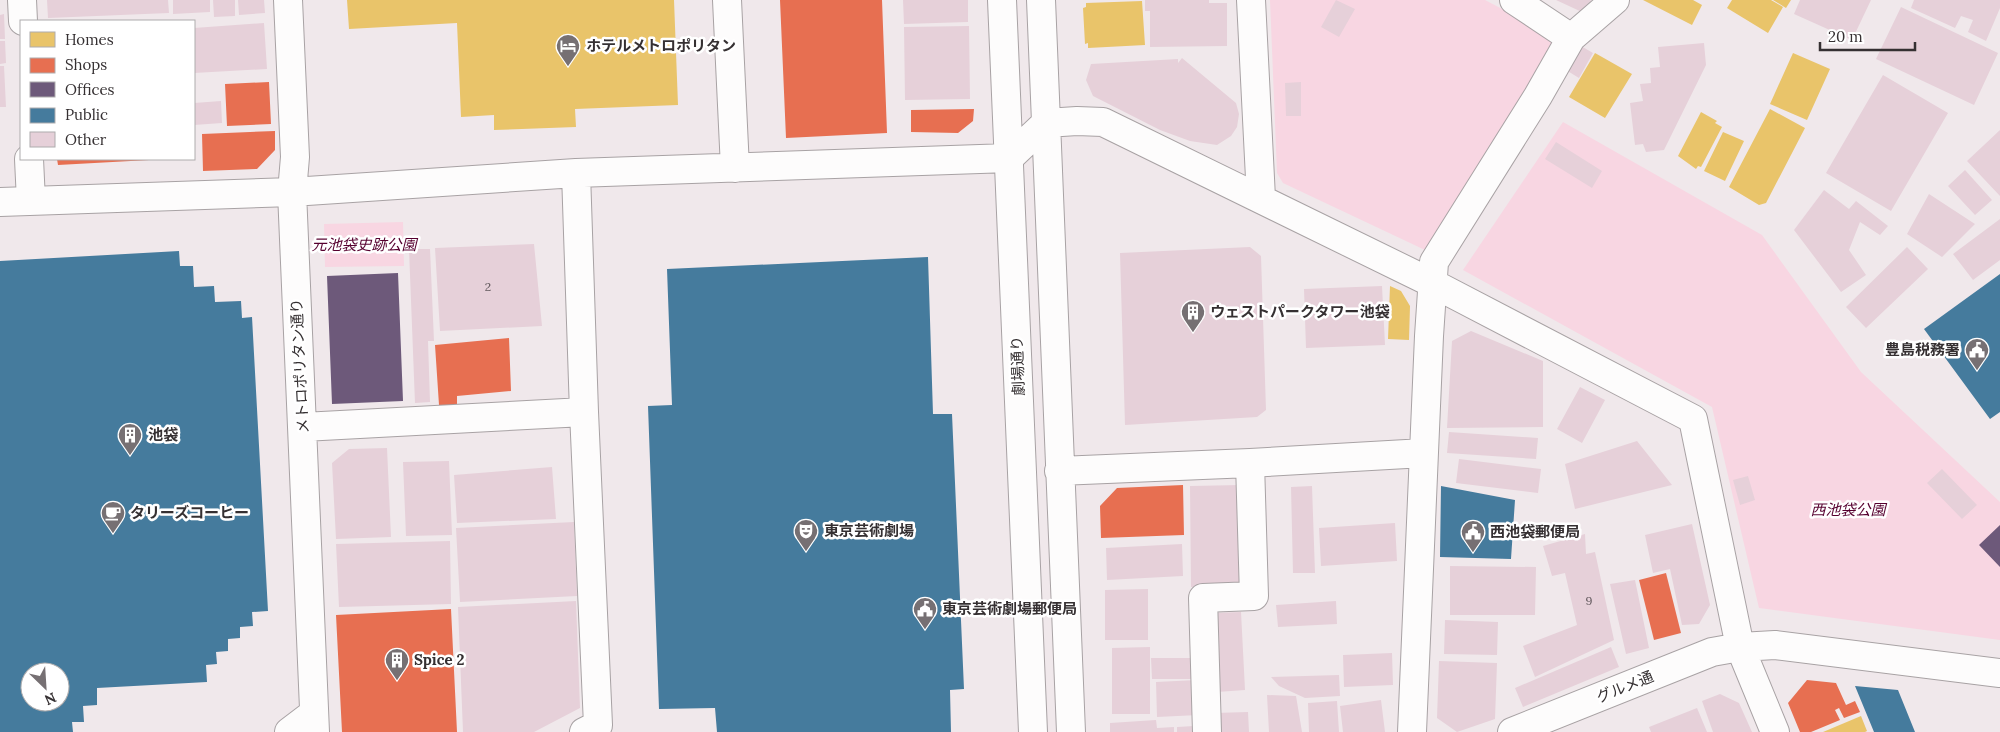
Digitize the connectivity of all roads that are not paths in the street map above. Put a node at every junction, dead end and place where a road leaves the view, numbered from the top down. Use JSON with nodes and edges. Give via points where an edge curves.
{"nodes":[{"id":1,"x":22,"y":0,"type":"edge"},
{"id":2,"x":288,"y":0,"type":"edge"},
{"id":3,"x":727,"y":0,"type":"edge"},
{"id":4,"x":1002,"y":0,"type":"edge"},
{"id":5,"x":1041,"y":0,"type":"edge"},
{"id":6,"x":1251,"y":0,"type":"edge"},
{"id":7,"x":1514,"y":0,"type":"edge"},
{"id":8,"x":1615,"y":0,"type":"edge"},
{"id":9,"x":23,"y":20,"type":"edge"},
{"id":10,"x":1571,"y":38,"type":"junction"},
{"id":11,"x":1046,"y":123,"type":"junction"},
{"id":12,"x":1009,"y":158,"type":"junction"},
{"id":13,"x":29,"y":160,"type":"edge"},
{"id":14,"x":735,"y":168,"type":"junction"},
{"id":15,"x":576,"y":173,"type":"junction"},
{"id":16,"x":292,"y":192,"type":"junction"},
{"id":17,"x":1261,"y":198,"type":"junction"},
{"id":18,"x":31,"y":201,"type":"junction"},
{"id":19,"x":0,"y":202,"type":"edge"},
{"id":20,"x":1432,"y":283,"type":"junction"},
{"id":21,"x":584,"y":412,"type":"junction"},
{"id":22,"x":303,"y":428,"type":"junction"},
{"id":23,"x":1424,"y":453,"type":"junction"},
{"id":24,"x":1250,"y":463,"type":"junction"},
{"id":25,"x":1059,"y":471,"type":"junction"},
{"id":26,"x":1740,"y":647,"type":"junction"},
{"id":27,"x":2000,"y":673,"type":"edge"},
{"id":28,"x":314,"y":723,"type":"edge"},
{"id":29,"x":289,"y":732,"type":"edge"},
{"id":30,"x":584,"y":732,"type":"edge"},
{"id":31,"x":1033,"y":732,"type":"edge"},
{"id":32,"x":1071,"y":732,"type":"edge"},
{"id":33,"x":1207,"y":732,"type":"edge"},
{"id":34,"x":1412,"y":732,"type":"edge"},
{"id":35,"x":1512,"y":732,"type":"edge"},
{"id":36,"x":1775,"y":732,"type":"edge"}],
"edges":[{"from":1,"to":9,"type":"street"},
{"from":2,"to":16,"type":"street","name":"メトロポリタン通り","via":[[295,157]]},
{"from":3,"to":14,"type":"street"},
{"from":4,"to":12,"type":"street","name":"劇場通り"},
{"from":5,"to":11,"type":"street"},
{"from":6,"to":17,"type":"street"},
{"from":7,"to":10,"type":"street"},
{"from":8,"to":10,"type":"street"},
{"from":10,"to":20,"type":"street","via":[[1434,262]]},
{"from":11,"to":12,"type":"street"},
{"from":11,"to":17,"type":"street","via":[[1103,122]]},
{"from":11,"to":25,"type":"street"},
{"from":12,"to":14,"type":"street"},
{"from":12,"to":31,"type":"street","name":"劇場通り"},
{"from":13,"to":18,"type":"street"},
{"from":14,"to":15,"type":"street"},
{"from":15,"to":16,"type":"street"},
{"from":15,"to":21,"type":"street"},
{"from":16,"to":18,"type":"street"},
{"from":16,"to":22,"type":"street","name":"メトロポリタン通り"},
{"from":17,"to":20,"type":"street"},
{"from":18,"to":19,"type":"street"},
{"from":20,"to":23,"type":"street"},
{"from":20,"to":26,"type":"street","via":[[1693,419]]},
{"from":21,"to":22,"type":"street"},
{"from":21,"to":30,"type":"street","via":[[598,725]]},
{"from":22,"to":28,"type":"street","name":"メトロポリタン通り"},
{"from":23,"to":24,"type":"street"},
{"from":23,"to":34,"type":"street"},
{"from":24,"to":25,"type":"street"},
{"from":24,"to":33,"type":"street","via":[[1254,596],[1203,598]]},
{"from":25,"to":32,"type":"street"},
{"from":26,"to":27,"type":"street","name":"グルメ通","via":[[1775,645]]},
{"from":26,"to":35,"type":"street","name":"グルメ通","via":[[1712,652]]},
{"from":26,"to":36,"type":"street"},
{"from":28,"to":29,"type":"street"}]}
